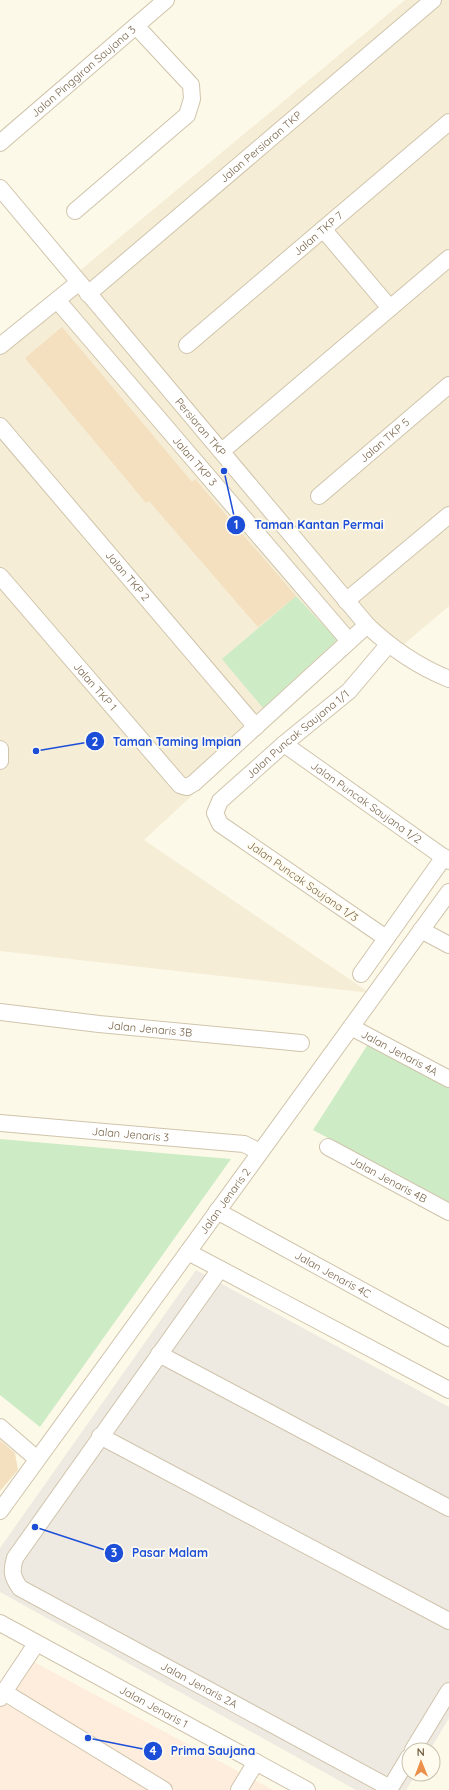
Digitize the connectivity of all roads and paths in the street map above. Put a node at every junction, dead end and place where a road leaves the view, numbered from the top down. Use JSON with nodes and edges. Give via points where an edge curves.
{"nodes":[{"id":1,"x":166,"y":0,"type":"edge"},
{"id":2,"x":433,"y":0,"type":"edge"},
{"id":3,"x":136,"y":26,"type":"junction"},
{"id":4,"x":449,"y":122,"type":"edge"},
{"id":5,"x":0,"y":143,"type":"edge"},
{"id":6,"x":0,"y":188,"type":"edge"},
{"id":7,"x":74,"y":211,"type":"dead end"},
{"id":8,"x":323,"y":229,"type":"junction"},
{"id":9,"x":449,"y":258,"type":"edge"},
{"id":10,"x":83,"y":288,"type":"junction"},
{"id":11,"x":57,"y":300,"type":"junction"},
{"id":12,"x":390,"y":308,"type":"junction"},
{"id":13,"x":187,"y":345,"type":"dead end"},
{"id":14,"x":0,"y":346,"type":"edge"},
{"id":15,"x":449,"y":385,"type":"edge"},
{"id":16,"x":0,"y":426,"type":"edge"},
{"id":17,"x":222,"y":451,"type":"junction"},
{"id":18,"x":319,"y":496,"type":"dead end"},
{"id":19,"x":449,"y":515,"type":"edge"},
{"id":20,"x":0,"y":576,"type":"edge"},
{"id":21,"x":346,"y":601,"type":"junction"},
{"id":22,"x":367,"y":625,"type":"junction"},
{"id":23,"x":349,"y":641,"type":"junction"},
{"id":24,"x":388,"y":645,"type":"junction"},
{"id":25,"x":449,"y":679,"type":"edge"},
{"id":26,"x":256,"y":727,"type":"junction"},
{"id":27,"x":284,"y":744,"type":"junction"},
{"id":28,"x":220,"y":824,"type":"joint"},
{"id":29,"x":447,"y":859,"type":"edge"},
{"id":30,"x":449,"y":892,"type":"edge"},
{"id":31,"x":421,"y":930,"type":"junction"},
{"id":32,"x":386,"y":938,"type":"junction"},
{"id":33,"x":449,"y":945,"type":"edge"},
{"id":34,"x":362,"y":974,"type":"dead end"},
{"id":35,"x":0,"y":1012,"type":"edge"},
{"id":36,"x":351,"y":1027,"type":"junction"},
{"id":37,"x":301,"y":1043,"type":"dead end"},
{"id":38,"x":449,"y":1079,"type":"edge"},
{"id":39,"x":0,"y":1123,"type":"edge"},
{"id":40,"x":328,"y":1148,"type":"dead end"},
{"id":41,"x":260,"y":1152,"type":"junction"},
{"id":42,"x":217,"y":1211,"type":"junction"},
{"id":43,"x":449,"y":1212,"type":"edge"},
{"id":44,"x":188,"y":1252,"type":"junction"},
{"id":45,"x":220,"y":1269,"type":"junction"},
{"id":46,"x":449,"y":1338,"type":"edge"},
{"id":47,"x":159,"y":1354,"type":"junction"},
{"id":48,"x":449,"y":1390,"type":"edge"},
{"id":49,"x":0,"y":1427,"type":"edge"},
{"id":50,"x":100,"y":1436,"type":"junction"},
{"id":51,"x":37,"y":1460,"type":"junction"},
{"id":52,"x":449,"y":1508,"type":"edge"},
{"id":53,"x":0,"y":1511,"type":"edge"},
{"id":54,"x":449,"y":1621,"type":"edge"},
{"id":55,"x":0,"y":1623,"type":"edge"},
{"id":56,"x":36,"y":1644,"type":"junction"},
{"id":57,"x":449,"y":1691,"type":"edge"},
{"id":58,"x":2,"y":1695,"type":"edge"},
{"id":59,"x":418,"y":1742,"type":"edge"},
{"id":60,"x":256,"y":1762,"type":"junction"},
{"id":61,"x":401,"y":1770,"type":"edge"},
{"id":62,"x":390,"y":1789,"type":"edge"},
{"id":63,"x":164,"y":1790,"type":"edge"},
{"id":64,"x":239,"y":1790,"type":"edge"},
{"id":65,"x":307,"y":1790,"type":"edge"}],
"edges":[{"from":1,"to":3,"type":"street","name":"Jalan Pinggiran Saujana 3"},
{"from":2,"to":10,"type":"street","name":"Jalan Persiaran TKP"},
{"from":3,"to":5,"type":"street","name":"Jalan Pinggiran Saujana 3"},
{"from":3,"to":7,"type":"street","via":[[191,85],[192,98],[187,115]]},
{"from":4,"to":8,"type":"street","name":"Jalan TKP 7"},
{"from":6,"to":10,"type":"street","name":"Persiaran TKP"},
{"from":8,"to":12,"type":"street"},
{"from":8,"to":13,"type":"street","name":"Jalan TKP 7"},
{"from":9,"to":12,"type":"street"},
{"from":10,"to":11,"type":"street","name":"Jalan Persiaran TKP"},
{"from":10,"to":17,"type":"street","name":"Persiaran TKP"},
{"from":11,"to":14,"type":"street","name":"Jalan Persiaran TKP"},
{"from":11,"to":23,"type":"street","name":"Jalan TKP 3"},
{"from":12,"to":17,"type":"street"},
{"from":15,"to":18,"type":"street","name":"Jalan TKP 5"},
{"from":16,"to":26,"type":"street","name":"Jalan TKP 2"},
{"from":17,"to":21,"type":"street","name":"Persiaran TKP"},
{"from":19,"to":21,"type":"street"},
{"from":20,"to":26,"type":"street","name":"Jalan TKP 1","via":[[180,786],[194,784]]},
{"from":21,"to":22,"type":"street","name":"Persiaran TKP"},
{"from":22,"to":23,"type":"street"},
{"from":22,"to":24,"type":"street","name":"Persiaran TKP"},
{"from":23,"to":26,"type":"street"},
{"from":24,"to":25,"type":"street","name":"Persiaran TKP","via":[[432,672]]},
{"from":24,"to":27,"type":"street","name":"Jalan Puncak Saujana 1/1","via":[[349,691]]},
{"from":27,"to":28,"type":"street","name":"Jalan Puncak Saujana 1/1","via":[[220,800],[215,813]]},
{"from":27,"to":29,"type":"street","name":"Jalan Puncak Saujana 1/2"},
{"from":28,"to":32,"type":"street","name":"Jalan Puncak Saujana 1/3"},
{"from":29,"to":32,"type":"street"},
{"from":30,"to":31,"type":"street","name":"Jalan Jenaris 2"},
{"from":31,"to":33,"type":"street"},
{"from":31,"to":36,"type":"street","name":"Jalan Jenaris 2"},
{"from":32,"to":34,"type":"street"},
{"from":35,"to":37,"type":"street","name":"Jalan Jenaris 3B"},
{"from":36,"to":38,"type":"street","name":"Jalan Jenaris 4A"},
{"from":36,"to":41,"type":"street","name":"Jalan Jenaris 2"},
{"from":39,"to":41,"type":"street","name":"Jalan Jenaris 3","via":[[244,1144]]},
{"from":40,"to":43,"type":"street","name":"Jalan Jenaris 4B"},
{"from":41,"to":42,"type":"street","name":"Jalan Jenaris 2"},
{"from":42,"to":44,"type":"street","name":"Jalan Jenaris 2"},
{"from":42,"to":46,"type":"street","name":"Jalan Jenaris 4C"},
{"from":44,"to":45,"type":"street"},
{"from":44,"to":51,"type":"street","name":"Jalan Jenaris 2"},
{"from":45,"to":47,"type":"street"},
{"from":45,"to":48,"type":"street"},
{"from":47,"to":50,"type":"street"},
{"from":47,"to":52,"type":"street"},
{"from":49,"to":51,"type":"street"},
{"from":50,"to":54,"type":"street"},
{"from":50,"to":62,"type":"street","name":"Jalan Jenaris 2A","via":[[14,1558],[11,1569],[20,1588]]},
{"from":51,"to":53,"type":"street","name":"Jalan Jenaris 2"},
{"from":55,"to":56,"type":"street","name":"Jalan Jenaris 1"},
{"from":56,"to":58,"type":"street"},
{"from":56,"to":60,"type":"street","name":"Jalan Jenaris 1"},
{"from":57,"to":59,"type":"street"},
{"from":58,"to":63,"type":"street"},
{"from":60,"to":64,"type":"street"},
{"from":60,"to":65,"type":"street","name":"Jalan Jenaris 1"},
{"from":61,"to":62,"type":"street"}]}
